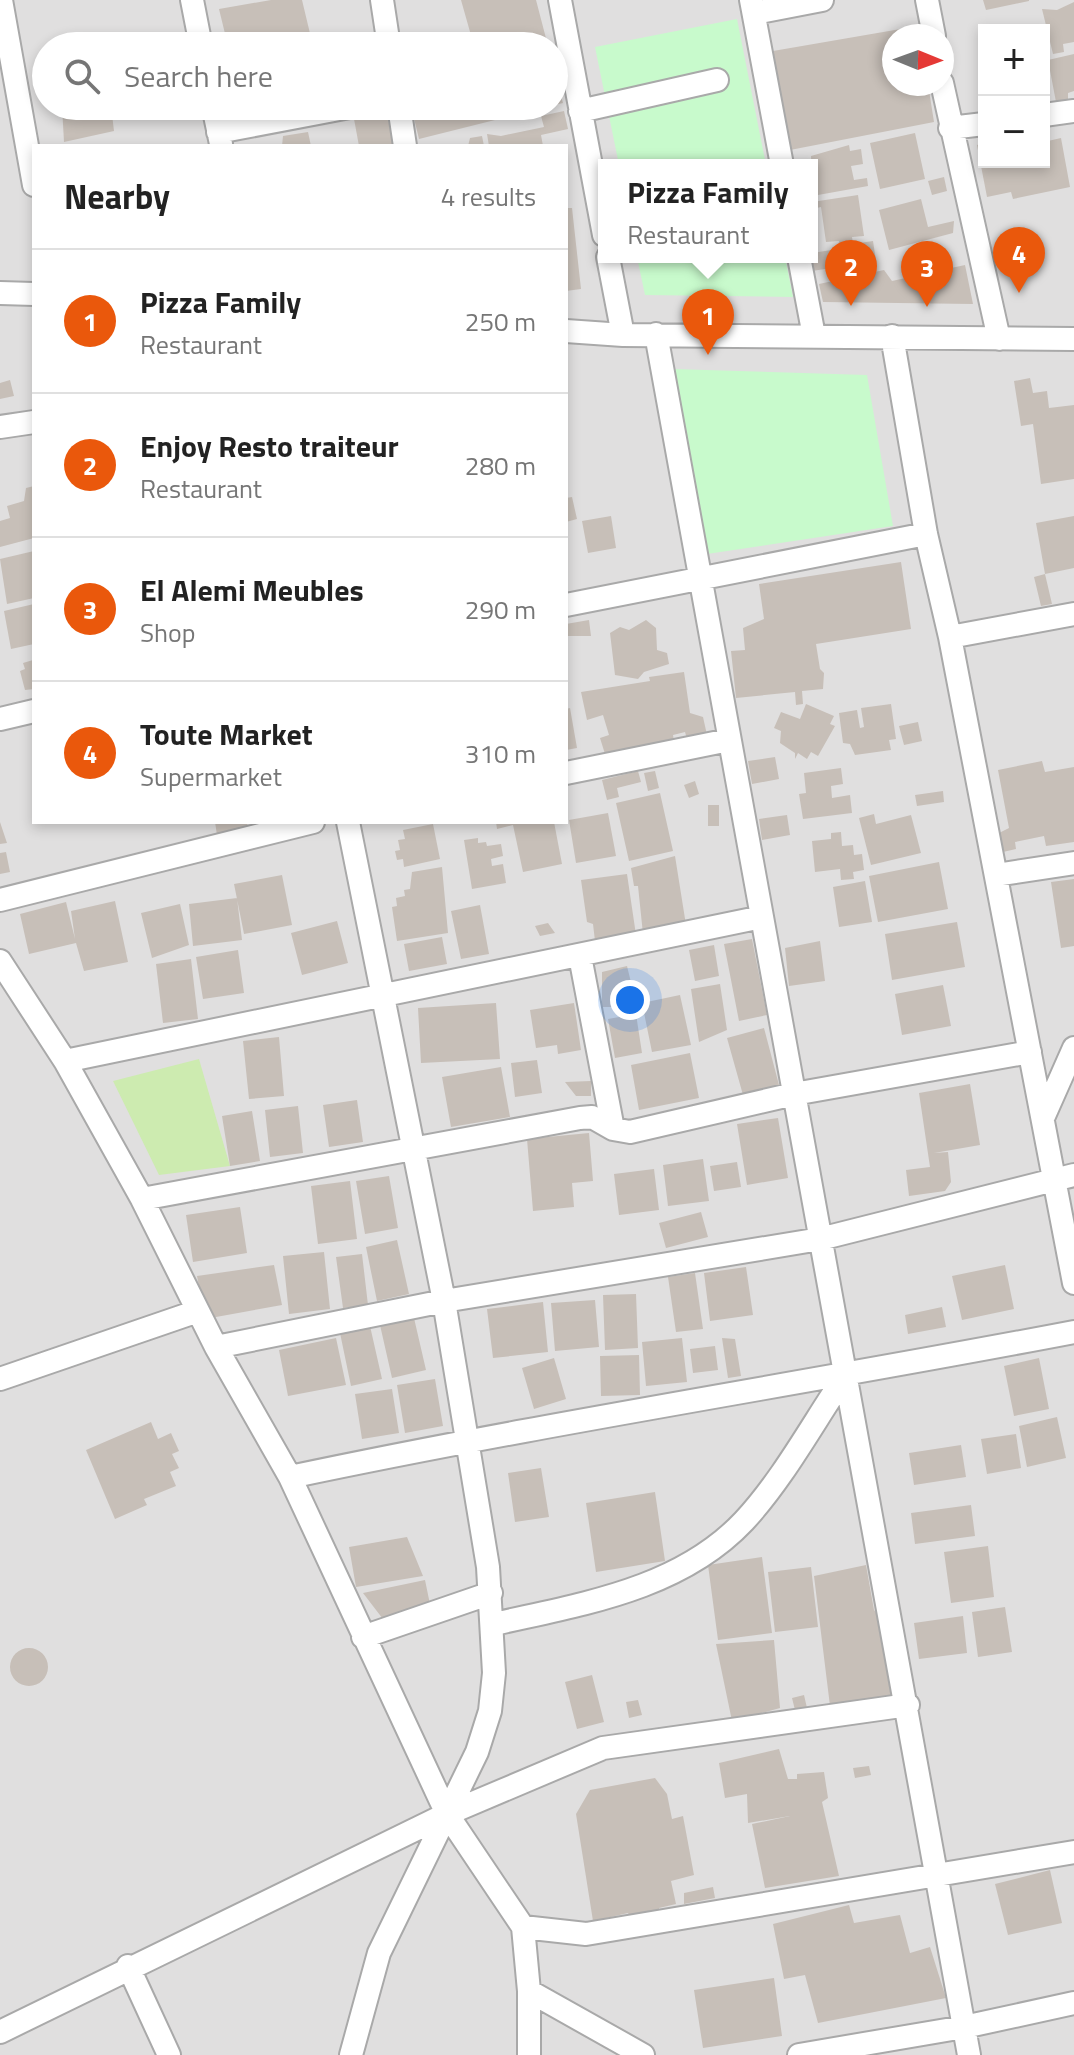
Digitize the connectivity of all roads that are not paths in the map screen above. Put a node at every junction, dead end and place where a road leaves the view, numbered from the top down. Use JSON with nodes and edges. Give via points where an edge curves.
{"nodes":[{"id":1,"x":1,"y":0,"type":"edge"},
{"id":2,"x":192,"y":0,"type":"edge"},
{"id":3,"x":382,"y":0,"type":"edge"},
{"id":4,"x":560,"y":0,"type":"edge"},
{"id":5,"x":822,"y":0,"type":"edge"},
{"id":6,"x":927,"y":0,"type":"edge"},
{"id":7,"x":753,"y":7,"type":"edge"},
{"id":8,"x":932,"y":24,"type":"edge"},
{"id":9,"x":198,"y":32,"type":"edge"},
{"id":10,"x":387,"y":32,"type":"edge"},
{"id":11,"x":566,"y":32,"type":"edge"},
{"id":12,"x":568,"y":44,"type":"edge"},
{"id":13,"x":717,"y":80,"type":"dead end"},
{"id":14,"x":944,"y":96,"type":"edge"},
{"id":15,"x":580,"y":111,"type":"junction"},
{"id":16,"x":1074,"y":111,"type":"edge"},
{"id":17,"x":1050,"y":114,"type":"edge"},
{"id":18,"x":298,"y":120,"type":"edge"},
{"id":19,"x":401,"y":120,"type":"edge"},
{"id":20,"x":978,"y":125,"type":"edge"},
{"id":21,"x":950,"y":128,"type":"junction"},
{"id":22,"x":220,"y":139,"type":"edge"},
{"id":23,"x":405,"y":144,"type":"edge"},
{"id":24,"x":781,"y":159,"type":"edge"},
{"id":25,"x":32,"y":174,"type":"edge"},
{"id":26,"x":598,"y":204,"type":"edge"},
{"id":27,"x":609,"y":263,"type":"edge"},
{"id":28,"x":800,"y":263,"type":"edge"},
{"id":29,"x":0,"y":293,"type":"edge"},
{"id":30,"x":32,"y":294,"type":"edge"},
{"id":31,"x":568,"y":331,"type":"edge"},
{"id":32,"x":656,"y":334,"type":"junction"},
{"id":33,"x":623,"y":335,"type":"junction"},
{"id":34,"x":814,"y":336,"type":"junction"},
{"id":35,"x":892,"y":336,"type":"junction"},
{"id":36,"x":999,"y":339,"type":"junction"},
{"id":37,"x":1074,"y":339,"type":"edge"},
{"id":38,"x":32,"y":422,"type":"edge"},
{"id":39,"x":0,"y":427,"type":"edge"},
{"id":40,"x":926,"y":534,"type":"junction"},
{"id":41,"x":700,"y":580,"type":"junction"},
{"id":42,"x":568,"y":605,"type":"edge"},
{"id":43,"x":1074,"y":614,"type":"edge"},
{"id":44,"x":950,"y":637,"type":"junction"},
{"id":45,"x":32,"y":711,"type":"edge"},
{"id":46,"x":0,"y":719,"type":"edge"},
{"id":47,"x":729,"y":740,"type":"junction"},
{"id":48,"x":568,"y":773,"type":"edge"},
{"id":49,"x":305,"y":824,"type":"edge"},
{"id":50,"x":348,"y":824,"type":"edge"},
{"id":51,"x":1074,"y":863,"type":"edge"},
{"id":52,"x":996,"y":875,"type":"junction"},
{"id":53,"x":0,"y":900,"type":"edge"},
{"id":54,"x":762,"y":917,"type":"junction"},
{"id":55,"x":580,"y":956,"type":"junction"},
{"id":56,"x":0,"y":961,"type":"edge"},
{"id":57,"x":382,"y":998,"type":"junction"},
{"id":58,"x":1074,"y":1048,"type":"edge"},
{"id":59,"x":1030,"y":1052,"type":"junction"},
{"id":60,"x":65,"y":1061,"type":"junction"},
{"id":61,"x":794,"y":1094,"type":"junction"},
{"id":62,"x":1043,"y":1118,"type":"junction"},
{"id":63,"x":613,"y":1129,"type":"junction"},
{"id":64,"x":415,"y":1150,"type":"junction"},
{"id":65,"x":1065,"y":1177,"type":"edge"},
{"id":66,"x":142,"y":1199,"type":"junction"},
{"id":67,"x":820,"y":1239,"type":"junction"},
{"id":68,"x":1074,"y":1283,"type":"edge"},
{"id":69,"x":444,"y":1301,"type":"junction"},
{"id":70,"x":198,"y":1311,"type":"junction"},
{"id":71,"x":1074,"y":1332,"type":"edge"},
{"id":72,"x":216,"y":1347,"type":"junction"},
{"id":73,"x":845,"y":1376,"type":"junction"},
{"id":74,"x":0,"y":1379,"type":"edge"},
{"id":75,"x":466,"y":1440,"type":"junction"},
{"id":76,"x":290,"y":1477,"type":"junction"},
{"id":77,"x":491,"y":1593,"type":"junction"},
{"id":78,"x":494,"y":1624,"type":"junction"},
{"id":79,"x":363,"y":1637,"type":"junction"},
{"id":80,"x":908,"y":1705,"type":"junction"},
{"id":81,"x":447,"y":1814,"type":"junction"},
{"id":82,"x":1074,"y":1852,"type":"edge"},
{"id":83,"x":935,"y":1873,"type":"junction"},
{"id":84,"x":523,"y":1927,"type":"junction"},
{"id":85,"x":128,"y":1966,"type":"junction"},
{"id":86,"x":529,"y":1991,"type":"junction"},
{"id":87,"x":1074,"y":2003,"type":"edge"},
{"id":88,"x":964,"y":2027,"type":"junction"},
{"id":89,"x":0,"y":2032,"type":"edge"},
{"id":90,"x":169,"y":2055,"type":"edge"},
{"id":91,"x":351,"y":2055,"type":"edge"},
{"id":92,"x":529,"y":2055,"type":"edge"},
{"id":93,"x":643,"y":2055,"type":"edge"},
{"id":94,"x":799,"y":2055,"type":"edge"},
{"id":95,"x":969,"y":2055,"type":"edge"}],
"edges":[{"from":1,"to":25,"type":"street"},
{"from":2,"to":9,"type":"street"},
{"from":3,"to":10,"type":"street"},
{"from":4,"to":11,"type":"street"},
{"from":5,"to":7,"type":"street"},
{"from":6,"to":8,"type":"street"},
{"from":7,"to":24,"type":"street"},
{"from":12,"to":15,"type":"street"},
{"from":13,"to":15,"type":"street"},
{"from":14,"to":21,"type":"street"},
{"from":15,"to":26,"type":"street"},
{"from":16,"to":17,"type":"street"},
{"from":18,"to":22,"type":"street"},
{"from":19,"to":23,"type":"street"},
{"from":20,"to":21,"type":"street"},
{"from":21,"to":36,"type":"street"},
{"from":27,"to":33,"type":"street"},
{"from":28,"to":34,"type":"street"},
{"from":29,"to":30,"type":"street"},
{"from":31,"to":33,"type":"street"},
{"from":32,"to":33,"type":"street"},
{"from":32,"to":34,"type":"street"},
{"from":32,"to":41,"type":"street"},
{"from":34,"to":35,"type":"street"},
{"from":35,"to":36,"type":"street"},
{"from":35,"to":40,"type":"street"},
{"from":36,"to":37,"type":"street"},
{"from":38,"to":39,"type":"street"},
{"from":40,"to":41,"type":"street"},
{"from":40,"to":44,"type":"street"},
{"from":41,"to":42,"type":"street"},
{"from":41,"to":47,"type":"street"},
{"from":43,"to":44,"type":"street"},
{"from":44,"to":52,"type":"street"},
{"from":45,"to":46,"type":"street"},
{"from":47,"to":48,"type":"street"},
{"from":47,"to":54,"type":"street"},
{"from":49,"to":53,"type":"street"},
{"from":50,"to":57,"type":"street"},
{"from":51,"to":52,"type":"street"},
{"from":52,"to":59,"type":"street"},
{"from":54,"to":55,"type":"street"},
{"from":54,"to":61,"type":"street"},
{"from":55,"to":57,"type":"street"},
{"from":55,"to":63,"type":"street"},
{"from":56,"to":60,"type":"street"},
{"from":57,"to":60,"type":"street"},
{"from":57,"to":64,"type":"street"},
{"from":58,"to":62,"type":"street"},
{"from":59,"to":61,"type":"street"},
{"from":59,"to":62,"type":"street"},
{"from":60,"to":66,"type":"street"},
{"from":61,"to":63,"type":"street","via":[[645,1130]]},
{"from":61,"to":67,"type":"street"},
{"from":62,"to":65,"type":"street"},
{"from":63,"to":64,"type":"street","via":[[592,1117],[580,1118]]},
{"from":64,"to":66,"type":"street"},
{"from":64,"to":69,"type":"street"},
{"from":65,"to":67,"type":"street"},
{"from":65,"to":68,"type":"street"},
{"from":66,"to":70,"type":"street"},
{"from":67,"to":69,"type":"street"},
{"from":67,"to":73,"type":"street"},
{"from":69,"to":72,"type":"street"},
{"from":69,"to":75,"type":"street"},
{"from":70,"to":72,"type":"street"},
{"from":70,"to":74,"type":"street"},
{"from":71,"to":73,"type":"street"},
{"from":72,"to":76,"type":"street"},
{"from":73,"to":75,"type":"street"},
{"from":73,"to":78,"type":"street","via":[[743,1522],[711,1548],[620,1596]]},
{"from":73,"to":80,"type":"street"},
{"from":75,"to":76,"type":"street"},
{"from":75,"to":77,"type":"street"},
{"from":76,"to":79,"type":"street"},
{"from":77,"to":78,"type":"street"},
{"from":77,"to":79,"type":"street"},
{"from":78,"to":81,"type":"street","via":[[490,1711]]},
{"from":79,"to":81,"type":"street"},
{"from":80,"to":81,"type":"street","via":[[603,1748]]},
{"from":80,"to":83,"type":"street"},
{"from":81,"to":84,"type":"street"},
{"from":81,"to":85,"type":"street"},
{"from":81,"to":91,"type":"street","via":[[379,1953]]},
{"from":82,"to":83,"type":"street"},
{"from":83,"to":84,"type":"street","via":[[586,1934]]},
{"from":83,"to":88,"type":"street"},
{"from":84,"to":86,"type":"street"},
{"from":85,"to":89,"type":"street"},
{"from":85,"to":90,"type":"street"},
{"from":86,"to":92,"type":"street"},
{"from":86,"to":93,"type":"street"},
{"from":87,"to":88,"type":"street"},
{"from":88,"to":94,"type":"street"},
{"from":88,"to":95,"type":"street"}]}
